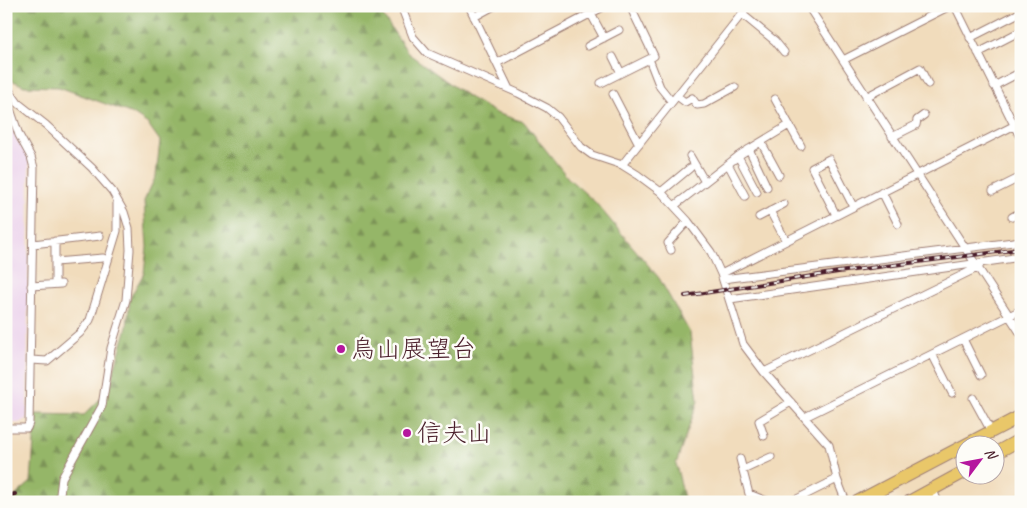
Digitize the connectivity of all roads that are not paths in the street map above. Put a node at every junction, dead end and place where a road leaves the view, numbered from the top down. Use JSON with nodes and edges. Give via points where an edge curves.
{"nodes":[{"id":1,"x":468,"y":6,"type":"edge"},
{"id":2,"x":494,"y":6,"type":"edge"},
{"id":3,"x":605,"y":6,"type":"edge"},
{"id":4,"x":630,"y":6,"type":"edge"},
{"id":5,"x":748,"y":6,"type":"edge"},
{"id":6,"x":808,"y":6,"type":"edge"},
{"id":7,"x":950,"y":6,"type":"edge"},
{"id":8,"x":954,"y":6,"type":"edge"},
{"id":9,"x":403,"y":7,"type":"edge"},
{"id":10,"x":591,"y":11,"type":"edge"},
{"id":11,"x":1021,"y":12,"type":"edge"},
{"id":12,"x":742,"y":14,"type":"junction"},
{"id":13,"x":474,"y":17,"type":"junction"},
{"id":14,"x":619,"y":30,"type":"dead end"},
{"id":15,"x":1021,"y":31,"type":"edge"},
{"id":16,"x":604,"y":38,"type":"junction"},
{"id":17,"x":970,"y":38,"type":"junction"},
{"id":18,"x":588,"y":46,"type":"dead end"},
{"id":19,"x":784,"y":52,"type":"dead end"},
{"id":20,"x":978,"y":53,"type":"junction"},
{"id":21,"x":613,"y":57,"type":"dead end"},
{"id":22,"x":649,"y":59,"type":"junction"},
{"id":23,"x":843,"y":60,"type":"junction"},
{"id":24,"x":497,"y":63,"type":"junction"},
{"id":25,"x":1021,"y":72,"type":"edge"},
{"id":26,"x":621,"y":73,"type":"junction"},
{"id":27,"x":601,"y":83,"type":"dead end"},
{"id":28,"x":928,"y":84,"type":"dead end"},
{"id":29,"x":6,"y":86,"type":"edge"},
{"id":30,"x":994,"y":86,"type":"junction"},
{"id":31,"x":735,"y":87,"type":"dead end"},
{"id":32,"x":510,"y":90,"type":"junction"},
{"id":33,"x":613,"y":94,"type":"dead end"},
{"id":34,"x":677,"y":96,"type":"junction"},
{"id":35,"x":6,"y":97,"type":"edge"},
{"id":36,"x":866,"y":97,"type":"junction"},
{"id":37,"x":775,"y":99,"type":"dead end"},
{"id":38,"x":672,"y":102,"type":"junction"},
{"id":39,"x":924,"y":116,"type":"dead end"},
{"id":40,"x":1017,"y":124,"type":"edge"},
{"id":41,"x":789,"y":125,"type":"junction"},
{"id":42,"x":892,"y":137,"type":"junction"},
{"id":43,"x":1021,"y":139,"type":"edge"},
{"id":44,"x":761,"y":142,"type":"junction"},
{"id":45,"x":639,"y":144,"type":"junction"},
{"id":46,"x":801,"y":146,"type":"dead end"},
{"id":47,"x":749,"y":149,"type":"junction"},
{"id":48,"x":690,"y":156,"type":"dead end"},
{"id":49,"x":738,"y":156,"type":"junction"},
{"id":50,"x":728,"y":164,"type":"junction"},
{"id":51,"x":622,"y":165,"type":"junction"},
{"id":52,"x":690,"y":168,"type":"dead end"},
{"id":53,"x":917,"y":174,"type":"junction"},
{"id":54,"x":779,"y":175,"type":"dead end"},
{"id":55,"x":1021,"y":177,"type":"edge"},
{"id":56,"x":705,"y":182,"type":"junction"},
{"id":57,"x":767,"y":187,"type":"dead end"},
{"id":58,"x":992,"y":191,"type":"dead end"},
{"id":59,"x":661,"y":192,"type":"junction"},
{"id":60,"x":757,"y":192,"type":"dead end"},
{"id":61,"x":882,"y":192,"type":"junction"},
{"id":62,"x":745,"y":196,"type":"dead end"},
{"id":63,"x":117,"y":200,"type":"junction"},
{"id":64,"x":784,"y":204,"type":"dead end"},
{"id":65,"x":674,"y":206,"type":"junction"},
{"id":66,"x":853,"y":206,"type":"junction"},
{"id":67,"x":770,"y":211,"type":"junction"},
{"id":68,"x":1021,"y":212,"type":"edge"},
{"id":69,"x":836,"y":215,"type":"junction"},
{"id":70,"x":759,"y":217,"type":"dead end"},
{"id":71,"x":1012,"y":217,"type":"dead end"},
{"id":72,"x":688,"y":221,"type":"junction"},
{"id":73,"x":898,"y":224,"type":"dead end"},
{"id":74,"x":100,"y":236,"type":"dead end"},
{"id":75,"x":786,"y":240,"type":"junction"},
{"id":76,"x":55,"y":241,"type":"junction"},
{"id":77,"x":1021,"y":241,"type":"edge"},
{"id":78,"x":33,"y":244,"type":"junction"},
{"id":79,"x":965,"y":246,"type":"junction"},
{"id":80,"x":671,"y":250,"type":"dead end"},
{"id":81,"x":1021,"y":257,"type":"edge"},
{"id":82,"x":103,"y":258,"type":"dead end"},
{"id":83,"x":56,"y":262,"type":"junction"},
{"id":84,"x":977,"y":265,"type":"junction"},
{"id":85,"x":722,"y":276,"type":"junction"},
{"id":86,"x":31,"y":286,"type":"junction"},
{"id":87,"x":730,"y":299,"type":"junction"},
{"id":88,"x":1021,"y":310,"type":"edge"},
{"id":89,"x":1009,"y":316,"type":"junction"},
{"id":90,"x":1021,"y":334,"type":"edge"},
{"id":91,"x":963,"y":339,"type":"junction"},
{"id":92,"x":932,"y":354,"type":"junction"},
{"id":93,"x":31,"y":360,"type":"junction"},
{"id":94,"x":764,"y":372,"type":"junction"},
{"id":95,"x":981,"y":375,"type":"dead end"},
{"id":96,"x":952,"y":393,"type":"dead end"},
{"id":97,"x":973,"y":398,"type":"dead end"},
{"id":98,"x":791,"y":402,"type":"junction"},
{"id":99,"x":1021,"y":416,"type":"edge"},
{"id":100,"x":805,"y":417,"type":"junction"},
{"id":101,"x":6,"y":428,"type":"edge"},
{"id":102,"x":991,"y":431,"type":"junction"},
{"id":103,"x":764,"y":436,"type":"dead end"},
{"id":104,"x":1021,"y":439,"type":"edge"},
{"id":105,"x":1004,"y":448,"type":"edge"},
{"id":106,"x":740,"y":458,"type":"dead end"},
{"id":107,"x":770,"y":458,"type":"dead end"},
{"id":108,"x":743,"y":470,"type":"junction"},
{"id":109,"x":837,"y":479,"type":"junction"},
{"id":110,"x":954,"y":481,"type":"edge"},
{"id":111,"x":936,"y":496,"type":"edge"},
{"id":112,"x":59,"y":502,"type":"edge"},
{"id":113,"x":769,"y":502,"type":"edge"},
{"id":114,"x":791,"y":502,"type":"edge"},
{"id":115,"x":846,"y":502,"type":"edge"},
{"id":116,"x":857,"y":502,"type":"edge"},
{"id":117,"x":909,"y":502,"type":"edge"}],
"edges":[{"from":1,"to":13,"type":"street"},
{"from":2,"to":13,"type":"street"},
{"from":3,"to":10,"type":"street"},
{"from":4,"to":22,"type":"street","via":[[654,56]]},
{"from":5,"to":12,"type":"street"},
{"from":6,"to":23,"type":"street"},
{"from":7,"to":23,"type":"street"},
{"from":8,"to":17,"type":"street"},
{"from":9,"to":32,"type":"street","via":[[413,37],[427,53]]},
{"from":10,"to":16,"type":"street"},
{"from":10,"to":24,"type":"street"},
{"from":11,"to":17,"type":"street"},
{"from":12,"to":19,"type":"street"},
{"from":12,"to":34,"type":"street"},
{"from":13,"to":24,"type":"street"},
{"from":14,"to":16,"type":"street"},
{"from":15,"to":20,"type":"street"},
{"from":16,"to":18,"type":"street"},
{"from":17,"to":20,"type":"street"},
{"from":20,"to":30,"type":"street"},
{"from":21,"to":26,"type":"street"},
{"from":22,"to":26,"type":"street"},
{"from":22,"to":38,"type":"street","via":[[660,86]]},
{"from":23,"to":36,"type":"street"},
{"from":24,"to":32,"type":"street"},
{"from":25,"to":30,"type":"street"},
{"from":26,"to":27,"type":"street"},
{"from":28,"to":36,"type":"street","via":[[920,68]]},
{"from":29,"to":63,"type":"street","via":[[18,104],[46,124],[92,168]]},
{"from":30,"to":40,"type":"street"},
{"from":31,"to":34,"type":"street","via":[[704,104],[696,105],[692,98],[685,102]]},
{"from":32,"to":51,"type":"street","via":[[558,117],[592,155]]},
{"from":33,"to":45,"type":"street"},
{"from":34,"to":38,"type":"street"},
{"from":35,"to":78,"type":"street","via":[[34,168]]},
{"from":36,"to":42,"type":"street"},
{"from":37,"to":41,"type":"street"},
{"from":38,"to":45,"type":"street"},
{"from":39,"to":42,"type":"street","via":[[917,120],[916,125]]},
{"from":40,"to":43,"type":"street"},
{"from":40,"to":53,"type":"street"},
{"from":41,"to":44,"type":"street"},
{"from":41,"to":46,"type":"street"},
{"from":42,"to":53,"type":"street"},
{"from":44,"to":47,"type":"street"},
{"from":44,"to":54,"type":"street"},
{"from":45,"to":51,"type":"street"},
{"from":47,"to":49,"type":"street"},
{"from":47,"to":57,"type":"street"},
{"from":48,"to":56,"type":"street"},
{"from":49,"to":50,"type":"street"},
{"from":49,"to":60,"type":"street"},
{"from":50,"to":56,"type":"street"},
{"from":50,"to":62,"type":"street"},
{"from":51,"to":59,"type":"street"},
{"from":52,"to":59,"type":"street"},
{"from":53,"to":61,"type":"street"},
{"from":53,"to":79,"type":"street"},
{"from":55,"to":58,"type":"street"},
{"from":56,"to":65,"type":"street"},
{"from":59,"to":65,"type":"street"},
{"from":61,"to":66,"type":"street"},
{"from":61,"to":73,"type":"street"},
{"from":63,"to":93,"type":"street","via":[[118,231],[90,320],[80,333],[47,361]]},
{"from":63,"to":112,"type":"street","via":[[129,228],[126,300],[111,348],[102,406],[62,478]]},
{"from":64,"to":67,"type":"street"},
{"from":65,"to":72,"type":"street"},
{"from":66,"to":69,"type":"street"},
{"from":66,"to":69,"type":"street","via":[[829,159],[812,168]]},
{"from":67,"to":70,"type":"street"},
{"from":67,"to":75,"type":"street"},
{"from":68,"to":71,"type":"street"},
{"from":69,"to":75,"type":"street"},
{"from":72,"to":80,"type":"street","via":[[668,242]]},
{"from":72,"to":85,"type":"street","via":[[702,238]]},
{"from":74,"to":76,"type":"street"},
{"from":75,"to":85,"type":"street"},
{"from":76,"to":78,"type":"street"},
{"from":76,"to":83,"type":"street"},
{"from":77,"to":79,"type":"street"},
{"from":78,"to":86,"type":"street"},
{"from":79,"to":84,"type":"street"},
{"from":79,"to":85,"type":"street"},
{"from":81,"to":84,"type":"street"},
{"from":82,"to":83,"type":"street"},
{"from":83,"to":86,"type":"street","via":[[58,284]]},
{"from":84,"to":87,"type":"street"},
{"from":84,"to":89,"type":"street"},
{"from":84,"to":94,"type":"street"},
{"from":85,"to":87,"type":"street"},
{"from":86,"to":93,"type":"street"},
{"from":87,"to":94,"type":"street","via":[[743,344]]},
{"from":88,"to":89,"type":"street"},
{"from":89,"to":90,"type":"street"},
{"from":89,"to":91,"type":"street"},
{"from":91,"to":92,"type":"street"},
{"from":91,"to":95,"type":"street"},
{"from":92,"to":96,"type":"street"},
{"from":92,"to":100,"type":"street"},
{"from":93,"to":101,"type":"street","via":[[27,428]]},
{"from":94,"to":98,"type":"street"},
{"from":97,"to":102,"type":"street"},
{"from":98,"to":100,"type":"street"},
{"from":98,"to":103,"type":"street","via":[[759,421]]},
{"from":99,"to":102,"type":"highway"},
{"from":100,"to":109,"type":"street","via":[[830,446]]},
{"from":102,"to":116,"type":"highway"},
{"from":104,"to":105,"type":"highway"},
{"from":106,"to":108,"type":"street"},
{"from":107,"to":108,"type":"street"},
{"from":108,"to":113,"type":"street","via":[[749,494]]},
{"from":109,"to":114,"type":"street"},
{"from":109,"to":115,"type":"street"},
{"from":110,"to":111,"type":"highway"},
{"from":111,"to":117,"type":"highway"}]}
